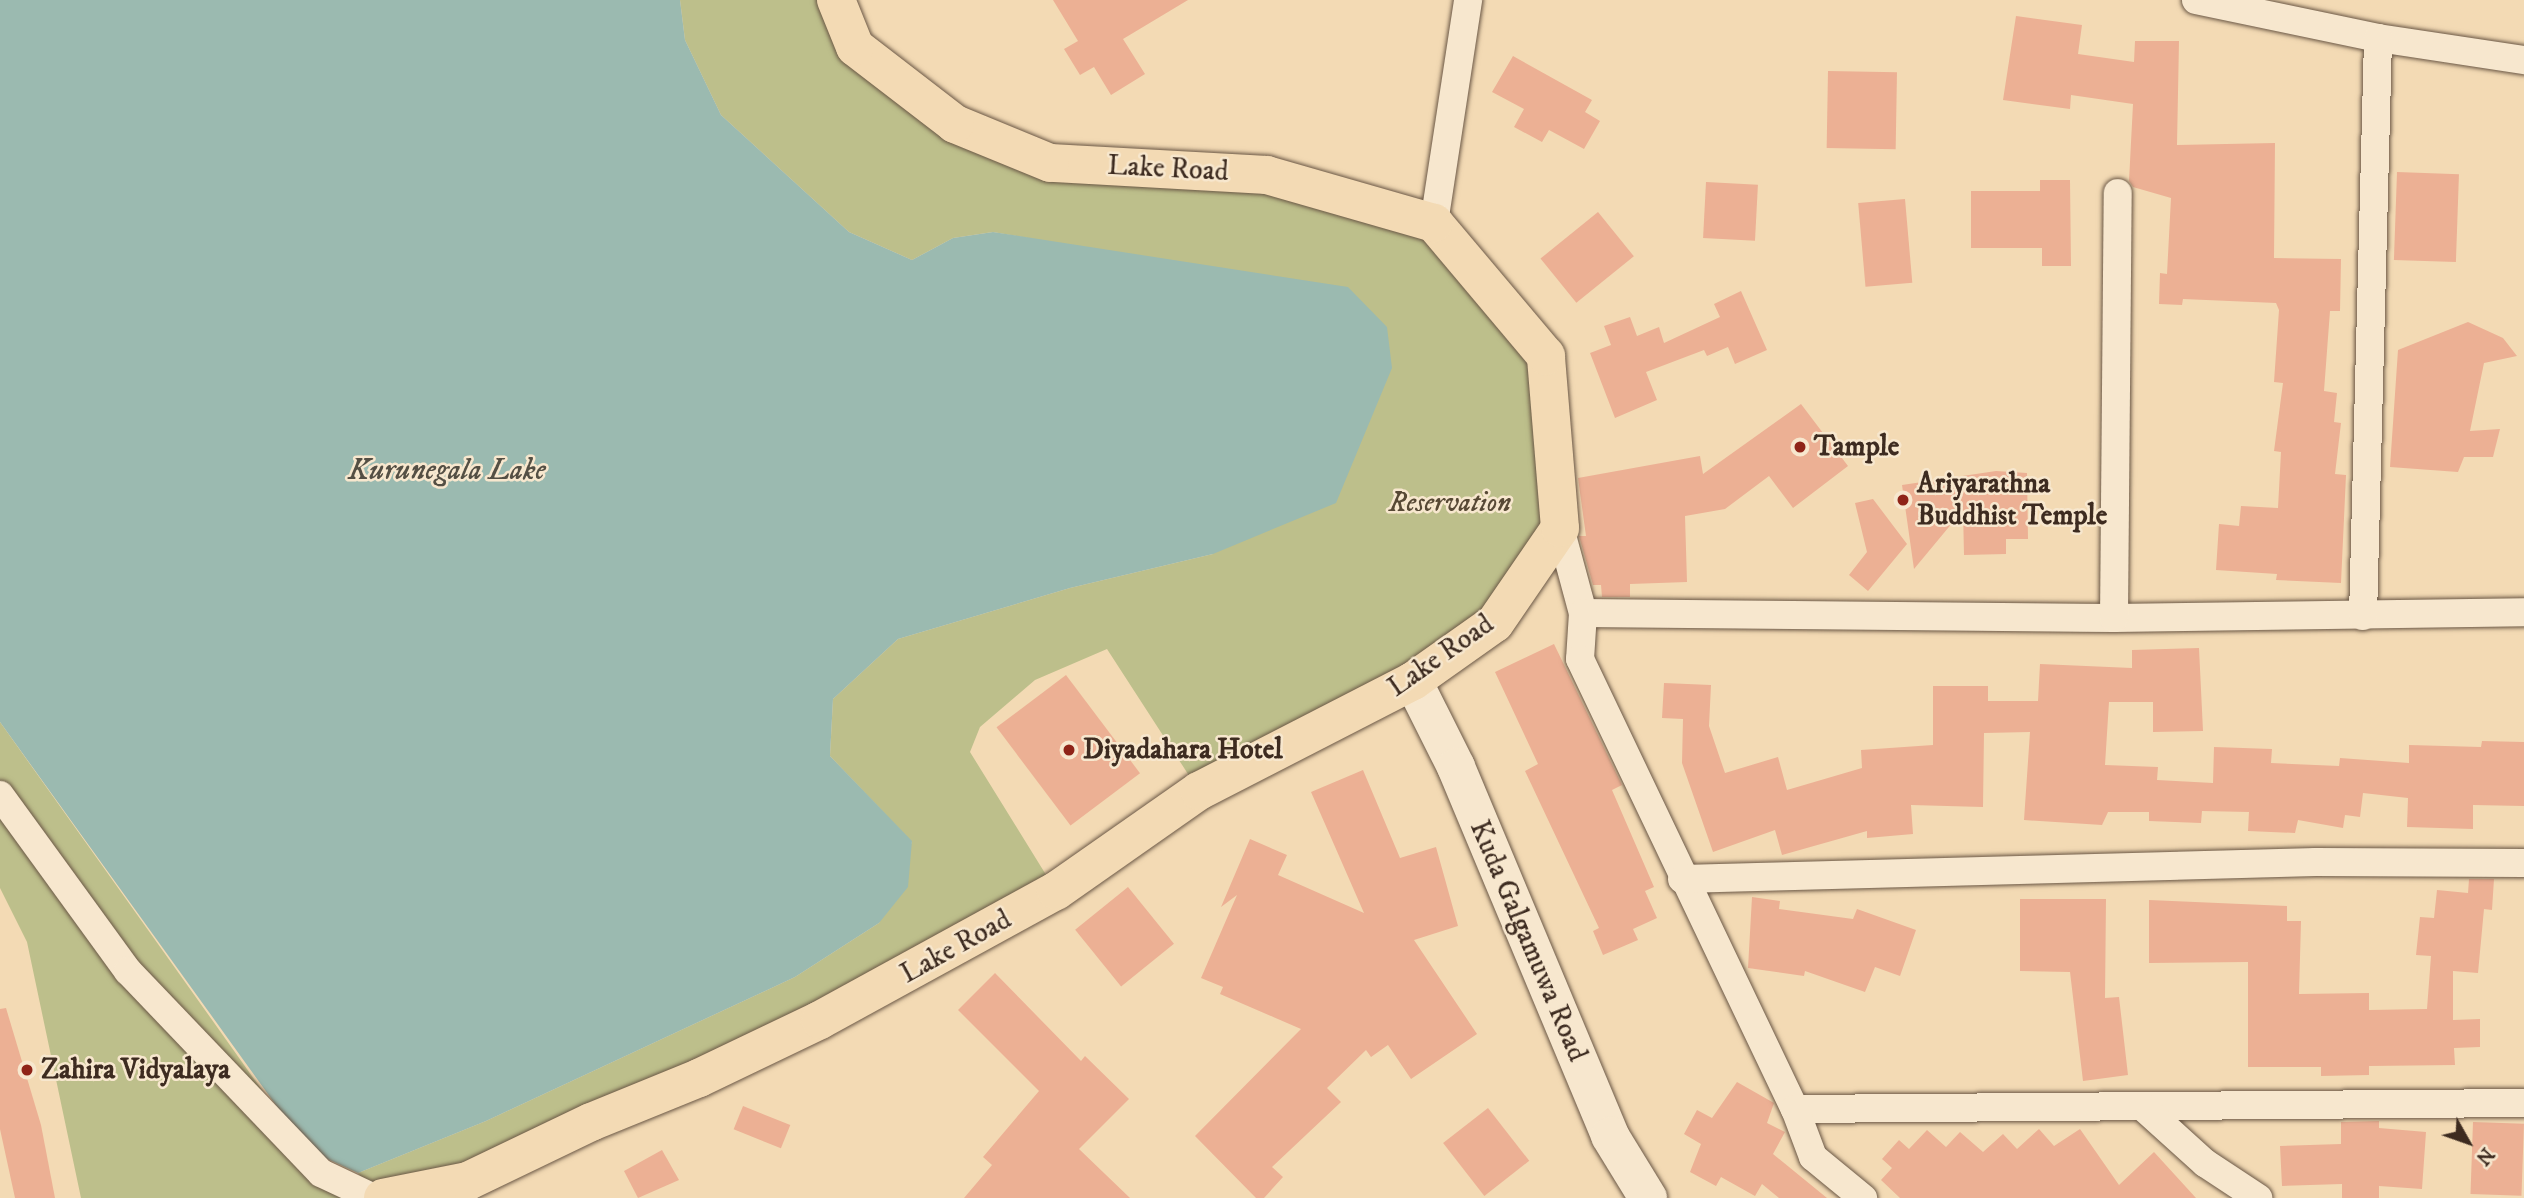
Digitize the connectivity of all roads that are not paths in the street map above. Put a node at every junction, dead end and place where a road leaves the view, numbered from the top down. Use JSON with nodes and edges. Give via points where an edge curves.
{"nodes":[{"id":1,"x":836,"y":0,"type":"edge"},
{"id":2,"x":1468,"y":0,"type":"edge"},
{"id":3,"x":2196,"y":0,"type":"edge"},
{"id":4,"x":2378,"y":38,"type":"junction"},
{"id":5,"x":2524,"y":60,"type":"edge"},
{"id":6,"x":2118,"y":193,"type":"dead end"},
{"id":7,"x":1434,"y":223,"type":"junction"},
{"id":8,"x":1560,"y":528,"type":"junction"},
{"id":9,"x":2524,"y":612,"type":"edge"},
{"id":10,"x":1583,"y":613,"type":"junction"},
{"id":11,"x":2363,"y":616,"type":"junction"},
{"id":12,"x":2115,"y":618,"type":"junction"},
{"id":13,"x":1413,"y":681,"type":"junction"},
{"id":14,"x":0,"y":795,"type":"edge"},
{"id":15,"x":2524,"y":863,"type":"edge"},
{"id":16,"x":1682,"y":880,"type":"junction"},
{"id":17,"x":2524,"y":1103,"type":"edge"},
{"id":18,"x":2143,"y":1107,"type":"junction"},
{"id":19,"x":1795,"y":1110,"type":"junction"},
{"id":20,"x":374,"y":1198,"type":"edge"},
{"id":21,"x":383,"y":1198,"type":"edge"},
{"id":22,"x":1648,"y":1198,"type":"edge"},
{"id":23,"x":1863,"y":1198,"type":"edge"},
{"id":24,"x":2258,"y":1198,"type":"edge"}],
"edges":[{"from":1,"to":7,"type":"main road","name":"Lake Road","via":[[855,47],[955,124],[1050,163],[1267,174]]},
{"from":2,"to":7,"type":"street"},
{"from":3,"to":4,"type":"street"},
{"from":4,"to":5,"type":"street"},
{"from":4,"to":11,"type":"street"},
{"from":6,"to":12,"type":"street"},
{"from":7,"to":8,"type":"main road","via":[[1546,356]]},
{"from":8,"to":10,"type":"street"},
{"from":8,"to":13,"type":"main road","name":"Lake Road","via":[[1495,623]]},
{"from":9,"to":11,"type":"street"},
{"from":10,"to":12,"type":"street"},
{"from":10,"to":16,"type":"street","via":[[1580,659]]},
{"from":11,"to":12,"type":"street"},
{"from":13,"to":21,"type":"main road","name":"Lake Road","via":[[1199,791],[1056,891],[820,1020],[468,1181]]},
{"from":13,"to":22,"type":"street","name":"Kuda Galgamuwa Road","via":[[1456,767],[1610,1136]]},
{"from":14,"to":20,"type":"street","via":[[128,971],[321,1173]]},
{"from":15,"to":16,"type":"street","via":[[2316,862]]},
{"from":16,"to":19,"type":"street"},
{"from":17,"to":18,"type":"street"},
{"from":18,"to":19,"type":"street"},
{"from":18,"to":24,"type":"street","via":[[2205,1163]]},
{"from":19,"to":23,"type":"street","via":[[1813,1157]]}]}
